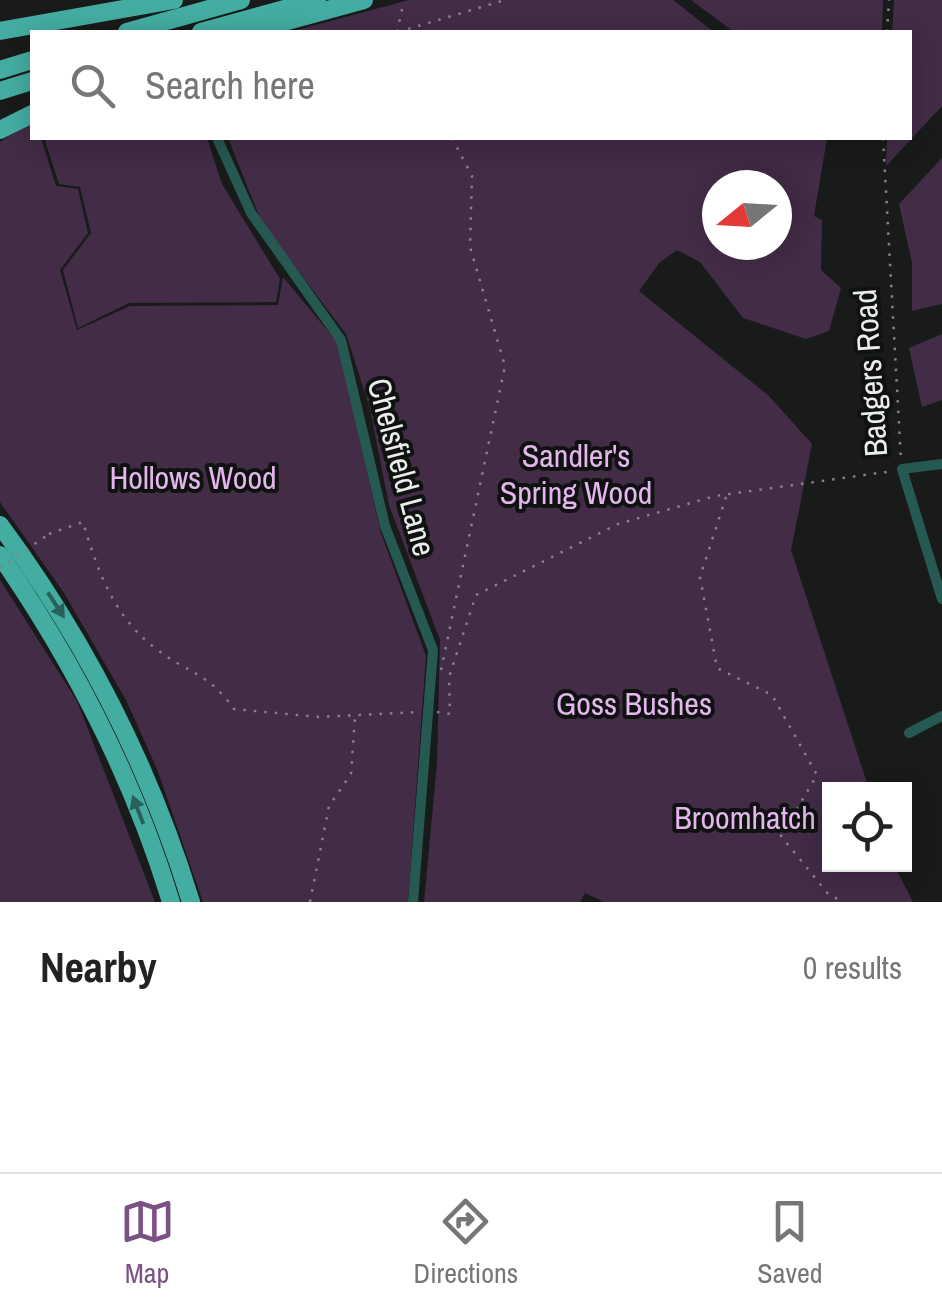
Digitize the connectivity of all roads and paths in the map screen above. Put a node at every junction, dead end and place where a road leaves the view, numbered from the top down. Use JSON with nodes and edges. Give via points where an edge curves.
{"nodes":[{"id":1,"x":174,"y":0,"type":"edge"},
{"id":2,"x":241,"y":0,"type":"edge"},
{"id":3,"x":317,"y":0,"type":"edge"},
{"id":4,"x":364,"y":0,"type":"edge"},
{"id":5,"x":505,"y":0,"type":"edge"},
{"id":6,"x":888,"y":0,"type":"edge"},
{"id":7,"x":404,"y":5,"type":"dead end"},
{"id":8,"x":134,"y":30,"type":"edge"},
{"id":9,"x":209,"y":30,"type":"edge"},
{"id":10,"x":254,"y":30,"type":"edge"},
{"id":11,"x":398,"y":30,"type":"edge"},
{"id":12,"x":404,"y":30,"type":"edge"},
{"id":13,"x":887,"y":30,"type":"edge"},
{"id":14,"x":0,"y":31,"type":"edge"},
{"id":15,"x":30,"y":61,"type":"edge"},
{"id":16,"x":0,"y":70,"type":"edge"},
{"id":17,"x":30,"y":83,"type":"edge"},
{"id":18,"x":0,"y":91,"type":"edge"},
{"id":19,"x":30,"y":115,"type":"edge"},
{"id":20,"x":0,"y":130,"type":"edge"},
{"id":21,"x":218,"y":140,"type":"edge"},
{"id":22,"x":453,"y":140,"type":"edge"},
{"id":23,"x":883,"y":140,"type":"edge"},
{"id":24,"x":942,"y":464,"type":"edge"},
{"id":25,"x":902,"y":469,"type":"junction"},
{"id":26,"x":726,"y":495,"type":"junction"},
{"id":27,"x":0,"y":525,"type":"edge"},
{"id":28,"x":0,"y":555,"type":"edge"},
{"id":29,"x":0,"y":568,"type":"edge"},
{"id":30,"x":942,"y":598,"type":"edge"},
{"id":31,"x":440,"y":674,"type":"dead end"},
{"id":32,"x":428,"y":712,"type":"junction"},
{"id":33,"x":355,"y":715,"type":"junction"},
{"id":34,"x":942,"y":716,"type":"edge"},
{"id":35,"x":909,"y":733,"type":"dead end"},
{"id":36,"x":171,"y":902,"type":"edge"},
{"id":37,"x":190,"y":902,"type":"edge"},
{"id":38,"x":310,"y":902,"type":"edge"},
{"id":39,"x":414,"y":902,"type":"edge"},
{"id":40,"x":844,"y":902,"type":"edge"}],
"edges":[{"from":1,"to":14,"type":"highway"},
{"from":2,"to":8,"type":"highway"},
{"from":3,"to":9,"type":"highway"},
{"from":4,"to":10,"type":"highway"},
{"from":5,"to":12,"type":"path"},
{"from":6,"to":13,"type":"path"},
{"from":7,"to":11,"type":"path"},
{"from":15,"to":16,"type":"highway"},
{"from":17,"to":18,"type":"highway"},
{"from":19,"to":20,"type":"highway"},
{"from":21,"to":32,"type":"street","name":"Chelsfield Lane","via":[[251,213],[340,340],[385,526],[433,650]]},
{"from":22,"to":31,"type":"path","via":[[472,176],[470,247],[505,366]]},
{"from":23,"to":25,"type":"path","name":"Badgers Road"},
{"from":24,"to":25,"type":"street"},
{"from":25,"to":26,"type":"path"},
{"from":25,"to":30,"type":"street","name":"Badgers Road"},
{"from":26,"to":32,"type":"path","via":[[618,524],[476,595],[448,677],[450,714]]},
{"from":26,"to":40,"type":"path","via":[[700,577],[717,668],[772,696],[817,774],[782,836],[829,895]]},
{"from":27,"to":37,"type":"highway","one_way":true,"via":[[63,616],[115,709],[159,808]]},
{"from":36,"to":28,"type":"highway","one_way":true,"via":[[110,744],[60,648]]},
{"from":29,"to":33,"type":"path","bridge":true,"via":[[49,534],[83,522],[102,586],[153,648],[214,682],[234,709]]},
{"from":32,"to":33,"type":"path"},
{"from":32,"to":39,"type":"street","name":"Chelsfield Lane"},
{"from":33,"to":38,"type":"path","via":[[351,774],[329,806]]},
{"from":34,"to":35,"type":"street"}]}
